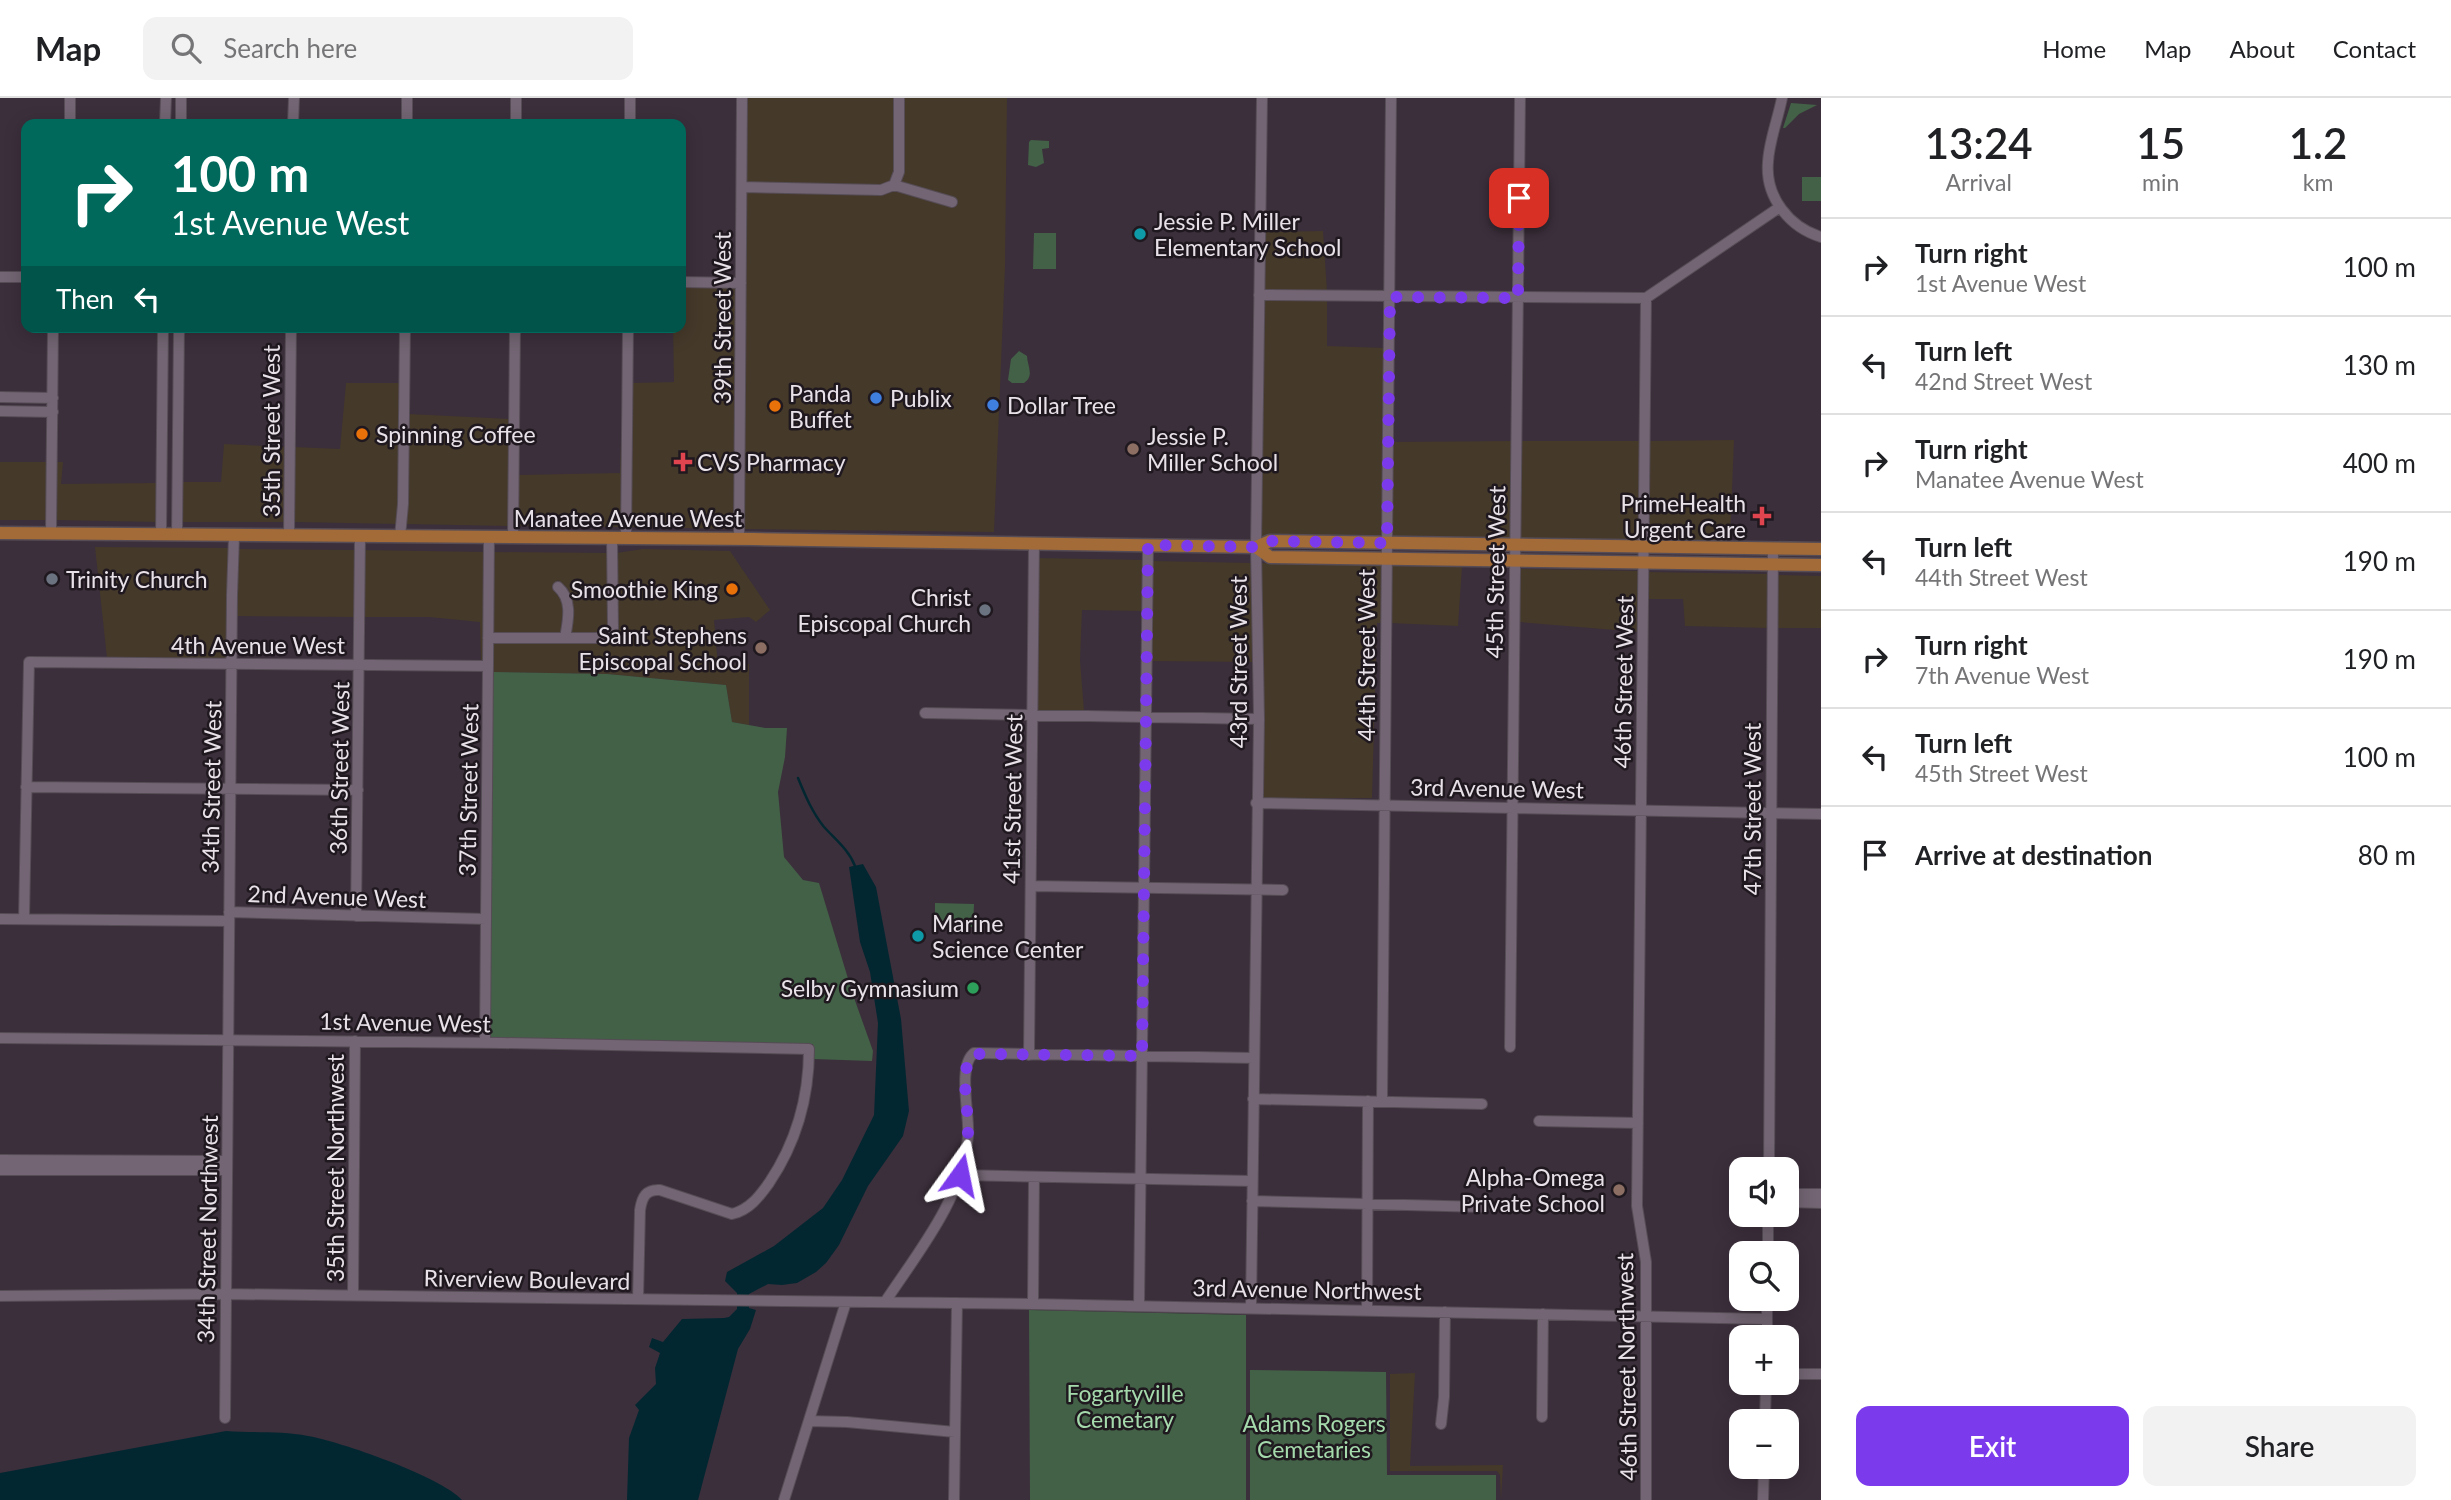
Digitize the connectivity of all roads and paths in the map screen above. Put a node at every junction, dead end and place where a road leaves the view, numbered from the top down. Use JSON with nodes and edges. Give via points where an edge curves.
{"nodes":[{"id":1,"x":71,"y":98,"type":"edge"},
{"id":2,"x":166,"y":98,"type":"edge"},
{"id":3,"x":181,"y":98,"type":"edge"},
{"id":4,"x":293,"y":98,"type":"edge"},
{"id":5,"x":407,"y":98,"type":"edge"},
{"id":6,"x":516,"y":98,"type":"edge"},
{"id":7,"x":630,"y":98,"type":"edge"},
{"id":8,"x":742,"y":98,"type":"edge"},
{"id":9,"x":899,"y":98,"type":"edge"},
{"id":10,"x":1262,"y":98,"type":"edge"},
{"id":11,"x":1391,"y":98,"type":"edge"},
{"id":12,"x":1520,"y":98,"type":"edge"},
{"id":13,"x":1782,"y":98,"type":"edge"},
{"id":14,"x":70,"y":119,"type":"edge"},
{"id":15,"x":165,"y":119,"type":"edge"},
{"id":16,"x":181,"y":119,"type":"edge"},
{"id":17,"x":293,"y":119,"type":"edge"},
{"id":18,"x":407,"y":119,"type":"edge"},
{"id":19,"x":516,"y":119,"type":"edge"},
{"id":20,"x":630,"y":119,"type":"edge"},
{"id":21,"x":894,"y":186,"type":"junction"},
{"id":22,"x":741,"y":187,"type":"junction"},
{"id":23,"x":951,"y":202,"type":"dead end"},
{"id":24,"x":1780,"y":207,"type":"junction"},
{"id":25,"x":1821,"y":237,"type":"edge"},
{"id":26,"x":0,"y":277,"type":"edge"},
{"id":27,"x":21,"y":277,"type":"edge"},
{"id":28,"x":686,"y":282,"type":"edge"},
{"id":29,"x":741,"y":283,"type":"junction"},
{"id":30,"x":1259,"y":295,"type":"junction"},
{"id":31,"x":1390,"y":297,"type":"junction"},
{"id":32,"x":1518,"y":298,"type":"junction"},
{"id":33,"x":1646,"y":298,"type":"junction"},
{"id":34,"x":53,"y":333,"type":"edge"},
{"id":35,"x":163,"y":333,"type":"edge"},
{"id":36,"x":179,"y":333,"type":"edge"},
{"id":37,"x":291,"y":333,"type":"edge"},
{"id":38,"x":405,"y":333,"type":"edge"},
{"id":39,"x":515,"y":333,"type":"edge"},
{"id":40,"x":628,"y":333,"type":"edge"},
{"id":41,"x":0,"y":397,"type":"edge"},
{"id":42,"x":53,"y":398,"type":"junction"},
{"id":43,"x":0,"y":411,"type":"edge"},
{"id":44,"x":53,"y":412,"type":"junction"},
{"id":45,"x":0,"y":533,"type":"edge"},
{"id":46,"x":51,"y":534,"type":"junction"},
{"id":47,"x":161,"y":535,"type":"junction"},
{"id":48,"x":177,"y":535,"type":"junction"},
{"id":49,"x":234,"y":536,"type":"junction"},
{"id":50,"x":289,"y":536,"type":"junction"},
{"id":51,"x":360,"y":537,"type":"junction"},
{"id":52,"x":400,"y":537,"type":"junction"},
{"id":53,"x":489,"y":538,"type":"junction"},
{"id":54,"x":513,"y":538,"type":"junction"},
{"id":55,"x":612,"y":538,"type":"junction"},
{"id":56,"x":626,"y":538,"type":"junction"},
{"id":57,"x":739,"y":539,"type":"junction"},
{"id":58,"x":1034,"y":543,"type":"junction"},
{"id":59,"x":1387,"y":543,"type":"junction"},
{"id":60,"x":1515,"y":544,"type":"junction"},
{"id":61,"x":1148,"y":545,"type":"junction"},
{"id":62,"x":1644,"y":546,"type":"junction"},
{"id":63,"x":1256,"y":547,"type":"junction"},
{"id":64,"x":1773,"y":548,"type":"junction"},
{"id":65,"x":1821,"y":549,"type":"edge"},
{"id":66,"x":1387,"y":558,"type":"junction"},
{"id":67,"x":1515,"y":561,"type":"junction"},
{"id":68,"x":1644,"y":562,"type":"junction"},
{"id":69,"x":1773,"y":564,"type":"junction"},
{"id":70,"x":1821,"y":565,"type":"edge"},
{"id":71,"x":558,"y":587,"type":"dead end"},
{"id":72,"x":488,"y":638,"type":"junction"},
{"id":73,"x":565,"y":638,"type":"junction"},
{"id":74,"x":231,"y":663,"type":"junction"},
{"id":75,"x":360,"y":664,"type":"junction"},
{"id":76,"x":488,"y":666,"type":"junction"},
{"id":77,"x":925,"y":713,"type":"dead end"},
{"id":78,"x":1032,"y":715,"type":"junction"},
{"id":79,"x":1146,"y":716,"type":"junction"},
{"id":80,"x":1259,"y":719,"type":"junction"},
{"id":81,"x":26,"y":787,"type":"junction"},
{"id":82,"x":230,"y":788,"type":"junction"},
{"id":83,"x":358,"y":790,"type":"junction"},
{"id":84,"x":1256,"y":803,"type":"junction"},
{"id":85,"x":1384,"y":805,"type":"junction"},
{"id":86,"x":1513,"y":807,"type":"junction"},
{"id":87,"x":1641,"y":809,"type":"junction"},
{"id":88,"x":1771,"y":813,"type":"junction"},
{"id":89,"x":1821,"y":814,"type":"edge"},
{"id":90,"x":1031,"y":886,"type":"junction"},
{"id":91,"x":1144,"y":887,"type":"junction"},
{"id":92,"x":1255,"y":890,"type":"junction"},
{"id":93,"x":1283,"y":890,"type":"dead end"},
{"id":94,"x":356,"y":916,"type":"junction"},
{"id":95,"x":229,"y":917,"type":"junction"},
{"id":96,"x":0,"y":919,"type":"edge"},
{"id":97,"x":24,"y":919,"type":"junction"},
{"id":98,"x":486,"y":919,"type":"junction"},
{"id":99,"x":0,"y":1038,"type":"edge"},
{"id":100,"x":228,"y":1039,"type":"junction"},
{"id":101,"x":355,"y":1041,"type":"junction"},
{"id":102,"x":485,"y":1043,"type":"junction"},
{"id":103,"x":1510,"y":1047,"type":"dead end"},
{"id":104,"x":1029,"y":1055,"type":"junction"},
{"id":105,"x":1142,"y":1056,"type":"junction"},
{"id":106,"x":1254,"y":1058,"type":"junction"},
{"id":107,"x":1638,"y":1066,"type":"joint"},
{"id":108,"x":1253,"y":1099,"type":"junction"},
{"id":109,"x":1368,"y":1101,"type":"junction"},
{"id":110,"x":1382,"y":1102,"type":"junction"},
{"id":111,"x":1482,"y":1104,"type":"dead end"},
{"id":112,"x":1539,"y":1121,"type":"dead end"},
{"id":113,"x":1638,"y":1123,"type":"junction"},
{"id":114,"x":1769,"y":1157,"type":"edge"},
{"id":115,"x":0,"y":1160,"type":"edge"},
{"id":116,"x":227,"y":1166,"type":"junction"},
{"id":117,"x":0,"y":1170,"type":"edge"},
{"id":118,"x":960,"y":1175,"type":"junction"},
{"id":119,"x":1034,"y":1178,"type":"junction"},
{"id":120,"x":1141,"y":1180,"type":"junction"},
{"id":121,"x":1252,"y":1181,"type":"junction"},
{"id":122,"x":1799,"y":1194,"type":"edge"},
{"id":123,"x":1821,"y":1194,"type":"edge"},
{"id":124,"x":1252,"y":1201,"type":"junction"},
{"id":125,"x":1799,"y":1202,"type":"edge"},
{"id":126,"x":1821,"y":1203,"type":"edge"},
{"id":127,"x":1367,"y":1204,"type":"junction"},
{"id":128,"x":1484,"y":1206,"type":"dead end"},
{"id":129,"x":225,"y":1294,"type":"junction"},
{"id":130,"x":354,"y":1295,"type":"junction"},
{"id":131,"x":0,"y":1296,"type":"edge"},
{"id":132,"x":638,"y":1299,"type":"junction"},
{"id":133,"x":846,"y":1302,"type":"junction"},
{"id":134,"x":885,"y":1302,"type":"junction"},
{"id":135,"x":957,"y":1303,"type":"junction"},
{"id":136,"x":1033,"y":1304,"type":"junction"},
{"id":137,"x":1139,"y":1305,"type":"junction"},
{"id":138,"x":1251,"y":1307,"type":"junction"},
{"id":139,"x":1367,"y":1310,"type":"junction"},
{"id":140,"x":1767,"y":1311,"type":"edge"},
{"id":141,"x":1445,"y":1312,"type":"junction"},
{"id":142,"x":1543,"y":1314,"type":"junction"},
{"id":143,"x":1647,"y":1317,"type":"junction"},
{"id":144,"x":1767,"y":1319,"type":"junction"},
{"id":145,"x":1767,"y":1325,"type":"edge"},
{"id":146,"x":1799,"y":1374,"type":"edge"},
{"id":147,"x":1821,"y":1374,"type":"edge"},
{"id":148,"x":225,"y":1418,"type":"dead end"},
{"id":149,"x":1542,"y":1418,"type":"dead end"},
{"id":150,"x":809,"y":1421,"type":"junction"},
{"id":151,"x":1441,"y":1424,"type":"dead end"},
{"id":152,"x":955,"y":1432,"type":"junction"},
{"id":153,"x":1764,"y":1479,"type":"edge"},
{"id":154,"x":784,"y":1500,"type":"edge"},
{"id":155,"x":954,"y":1500,"type":"edge"},
{"id":156,"x":1646,"y":1500,"type":"edge"},
{"id":157,"x":1763,"y":1500,"type":"edge"}],
"edges":[{"from":1,"to":14,"type":"street"},
{"from":2,"to":15,"type":"street"},
{"from":3,"to":16,"type":"street"},
{"from":4,"to":17,"type":"street"},
{"from":5,"to":18,"type":"street"},
{"from":6,"to":19,"type":"street"},
{"from":7,"to":20,"type":"street"},
{"from":8,"to":22,"type":"street","name":"39th Street West"},
{"from":9,"to":21,"type":"street","via":[[899,172]]},
{"from":10,"to":30,"type":"street","name":"43rd Street West"},
{"from":11,"to":31,"type":"street","name":"44th Street West"},
{"from":12,"to":32,"type":"street","name":"45th Street West"},
{"from":13,"to":24,"type":"street","via":[[1768,161],[1770,185]]},
{"from":21,"to":22,"type":"street","via":[[881,190]]},
{"from":21,"to":23,"type":"street"},
{"from":22,"to":29,"type":"street","name":"39th Street West"},
{"from":24,"to":25,"type":"street","via":[[1797,225]]},
{"from":24,"to":33,"type":"street"},
{"from":26,"to":27,"type":"street"},
{"from":28,"to":29,"type":"street"},
{"from":29,"to":57,"type":"street","name":"39th Street West"},
{"from":30,"to":31,"type":"street"},
{"from":30,"to":63,"type":"street","name":"43rd Street West"},
{"from":31,"to":32,"type":"street"},
{"from":31,"to":59,"type":"street","name":"44th Street West"},
{"from":32,"to":33,"type":"street"},
{"from":32,"to":60,"type":"street","name":"45th Street West"},
{"from":33,"to":62,"type":"street","name":"46th Street West"},
{"from":34,"to":42,"type":"street"},
{"from":35,"to":47,"type":"street"},
{"from":36,"to":48,"type":"street"},
{"from":37,"to":50,"type":"street","name":"35th Street West"},
{"from":38,"to":52,"type":"street"},
{"from":39,"to":54,"type":"street"},
{"from":40,"to":56,"type":"street"},
{"from":41,"to":42,"type":"street"},
{"from":42,"to":44,"type":"street"},
{"from":43,"to":44,"type":"street"},
{"from":44,"to":46,"type":"street"},
{"from":45,"to":46,"type":"main road","name":"Manatee Avenue West"},
{"from":46,"to":47,"type":"main road","name":"Manatee Avenue West"},
{"from":47,"to":48,"type":"main road","name":"Manatee Avenue West"},
{"from":48,"to":49,"type":"main road","name":"Manatee Avenue West"},
{"from":49,"to":50,"type":"main road","name":"Manatee Avenue West"},
{"from":49,"to":74,"type":"street","name":"34th Street West"},
{"from":50,"to":51,"type":"main road","name":"Manatee Avenue West"},
{"from":51,"to":52,"type":"main road","name":"Manatee Avenue West"},
{"from":51,"to":75,"type":"street","name":"36th Street West"},
{"from":52,"to":53,"type":"main road","name":"Manatee Avenue West"},
{"from":53,"to":54,"type":"main road","name":"Manatee Avenue West"},
{"from":53,"to":72,"type":"street","name":"37th Street West"},
{"from":54,"to":55,"type":"main road","name":"Manatee Avenue West"},
{"from":55,"to":56,"type":"main road","name":"Manatee Avenue West"},
{"from":55,"to":73,"type":"street","via":[[612,634],[607,638]]},
{"from":56,"to":57,"type":"main road","name":"Manatee Avenue West"},
{"from":57,"to":58,"type":"main road","name":"Manatee Avenue West"},
{"from":58,"to":61,"type":"main road","name":"Manatee Avenue West"},
{"from":58,"to":78,"type":"street","name":"41st Street West"},
{"from":59,"to":60,"type":"main road","name":"Manatee Avenue West"},
{"from":59,"to":63,"type":"main road","name":"Manatee Avenue West","via":[[1270,541]]},
{"from":59,"to":66,"type":"street","name":"44th Street West"},
{"from":60,"to":62,"type":"main road","name":"Manatee Avenue West"},
{"from":60,"to":67,"type":"street","name":"45th Street West"},
{"from":61,"to":63,"type":"main road","name":"Manatee Avenue West"},
{"from":61,"to":79,"type":"street"},
{"from":62,"to":64,"type":"main road","name":"Manatee Avenue West"},
{"from":62,"to":68,"type":"street","name":"46th Street West"},
{"from":63,"to":66,"type":"main road","name":"Manatee Avenue West","via":[[1270,557]]},
{"from":63,"to":80,"type":"street","name":"43rd Street West"},
{"from":64,"to":65,"type":"main road","name":"Manatee Avenue West"},
{"from":64,"to":69,"type":"street","name":"47th Street West"},
{"from":66,"to":67,"type":"main road","name":"Manatee Avenue West"},
{"from":66,"to":85,"type":"street","name":"44th Street West"},
{"from":67,"to":68,"type":"main road","name":"Manatee Avenue West"},
{"from":67,"to":86,"type":"street","name":"45th Street West"},
{"from":68,"to":69,"type":"main road","name":"Manatee Avenue West"},
{"from":68,"to":87,"type":"street","name":"46th Street West"},
{"from":69,"to":70,"type":"main road","name":"Manatee Avenue West"},
{"from":69,"to":88,"type":"street","name":"47th Street West"},
{"from":71,"to":73,"type":"street","via":[[568,601]]},
{"from":72,"to":73,"type":"street"},
{"from":72,"to":76,"type":"street","name":"37th Street West"},
{"from":74,"to":75,"type":"street","name":"4th Avenue West"},
{"from":74,"to":81,"type":"street","name":"4th Avenue West","via":[[29,662]]},
{"from":74,"to":82,"type":"street","name":"34th Street West"},
{"from":75,"to":76,"type":"street","name":"4th Avenue West"},
{"from":75,"to":83,"type":"street","name":"36th Street West"},
{"from":76,"to":98,"type":"street","name":"37th Street West"},
{"from":77,"to":78,"type":"street"},
{"from":78,"to":79,"type":"street"},
{"from":78,"to":90,"type":"street","name":"41st Street West"},
{"from":79,"to":80,"type":"street"},
{"from":79,"to":91,"type":"street"},
{"from":80,"to":84,"type":"street","name":"43rd Street West"},
{"from":81,"to":82,"type":"street"},
{"from":81,"to":97,"type":"street"},
{"from":82,"to":83,"type":"street"},
{"from":82,"to":95,"type":"street","name":"34th Street West"},
{"from":83,"to":94,"type":"street","name":"36th Street West"},
{"from":84,"to":85,"type":"street","name":"3rd Avenue West"},
{"from":84,"to":92,"type":"street","name":"43rd Street West"},
{"from":85,"to":86,"type":"street","name":"3rd Avenue West"},
{"from":85,"to":110,"type":"street","name":"44th Street West"},
{"from":86,"to":87,"type":"street","name":"3rd Avenue West"},
{"from":86,"to":103,"type":"street","name":"45th Street West"},
{"from":87,"to":88,"type":"street","name":"3rd Avenue West"},
{"from":87,"to":107,"type":"street","name":"46th Street West"},
{"from":88,"to":89,"type":"street","name":"3rd Avenue West"},
{"from":88,"to":114,"type":"street","name":"47th Street West"},
{"from":90,"to":91,"type":"street"},
{"from":90,"to":104,"type":"street","name":"41st Street West"},
{"from":91,"to":92,"type":"street"},
{"from":91,"to":105,"type":"street"},
{"from":92,"to":93,"type":"street"},
{"from":92,"to":106,"type":"street","name":"43rd Street West"},
{"from":94,"to":95,"type":"street","name":"2nd Avenue West"},
{"from":94,"to":98,"type":"street","name":"2nd Avenue West"},
{"from":95,"to":97,"type":"street","name":"2nd Avenue West"},
{"from":95,"to":100,"type":"street","name":"34th Street West"},
{"from":96,"to":97,"type":"street","name":"2nd Avenue West"},
{"from":98,"to":102,"type":"street","name":"37th Street West"},
{"from":99,"to":100,"type":"street","name":"1st Avenue West"},
{"from":100,"to":101,"type":"street","name":"1st Avenue West"},
{"from":100,"to":116,"type":"street","name":"34th Street Northwest"},
{"from":101,"to":102,"type":"street","name":"1st Avenue West"},
{"from":101,"to":130,"type":"street","name":"35th Street Northwest"},
{"from":102,"to":132,"type":"street","name":"1st Avenue West","via":[[809,1049],[806,1094],[795,1134],[781,1165],[753,1203],[732,1214],[660,1190],[643,1196]]},
{"from":104,"to":105,"type":"street"},
{"from":104,"to":118,"type":"street","via":[[970,1056],[965,1073],[968,1137]]},
{"from":105,"to":106,"type":"street"},
{"from":105,"to":120,"type":"street"},
{"from":106,"to":108,"type":"street","name":"43rd Street West"},
{"from":107,"to":113,"type":"street","name":"46th Street Northwest"},
{"from":108,"to":109,"type":"street"},
{"from":108,"to":121,"type":"street","name":"43rd Street West"},
{"from":109,"to":110,"type":"street"},
{"from":109,"to":127,"type":"street"},
{"from":110,"to":111,"type":"street"},
{"from":112,"to":113,"type":"street"},
{"from":113,"to":143,"type":"street","name":"46th Street Northwest","via":[[1637,1206],[1646,1262]]},
{"from":115,"to":116,"type":"street"},
{"from":116,"to":117,"type":"street"},
{"from":116,"to":129,"type":"street","name":"34th Street Northwest"},
{"from":118,"to":119,"type":"street"},
{"from":118,"to":134,"type":"street","via":[[932,1230]]},
{"from":119,"to":120,"type":"street"},
{"from":119,"to":136,"type":"street"},
{"from":120,"to":121,"type":"street"},
{"from":120,"to":137,"type":"street"},
{"from":121,"to":124,"type":"street","name":"43rd Street West"},
{"from":122,"to":123,"type":"street"},
{"from":124,"to":127,"type":"street"},
{"from":124,"to":138,"type":"street","name":"43rd Street West"},
{"from":125,"to":126,"type":"street"},
{"from":127,"to":128,"type":"street"},
{"from":127,"to":139,"type":"street"},
{"from":129,"to":130,"type":"street","name":"Riverview Boulevard"},
{"from":129,"to":131,"type":"street","name":"Riverview Boulevard"},
{"from":129,"to":148,"type":"street","name":"34th Street Northwest"},
{"from":130,"to":132,"type":"street","name":"Riverview Boulevard"},
{"from":132,"to":133,"type":"street","name":"Riverview Boulevard"},
{"from":133,"to":134,"type":"street","name":"3rd Avenue Northwest"},
{"from":133,"to":150,"type":"street"},
{"from":134,"to":135,"type":"street","name":"3rd Avenue Northwest"},
{"from":135,"to":136,"type":"street","name":"3rd Avenue Northwest"},
{"from":135,"to":152,"type":"street"},
{"from":136,"to":137,"type":"street","name":"3rd Avenue Northwest"},
{"from":137,"to":138,"type":"street","name":"3rd Avenue Northwest"},
{"from":138,"to":139,"type":"street","name":"3rd Avenue Northwest"},
{"from":139,"to":141,"type":"street","name":"3rd Avenue Northwest"},
{"from":140,"to":144,"type":"street"},
{"from":141,"to":142,"type":"street","name":"3rd Avenue Northwest"},
{"from":141,"to":151,"type":"street"},
{"from":142,"to":143,"type":"street","name":"3rd Avenue Northwest"},
{"from":142,"to":149,"type":"street"},
{"from":143,"to":144,"type":"street","name":"3rd Avenue Northwest"},
{"from":143,"to":156,"type":"street","name":"46th Street Northwest"},
{"from":144,"to":145,"type":"street"},
{"from":146,"to":147,"type":"street"},
{"from":150,"to":152,"type":"street"},
{"from":150,"to":154,"type":"street"},
{"from":152,"to":155,"type":"street"},
{"from":153,"to":157,"type":"street"}]}
